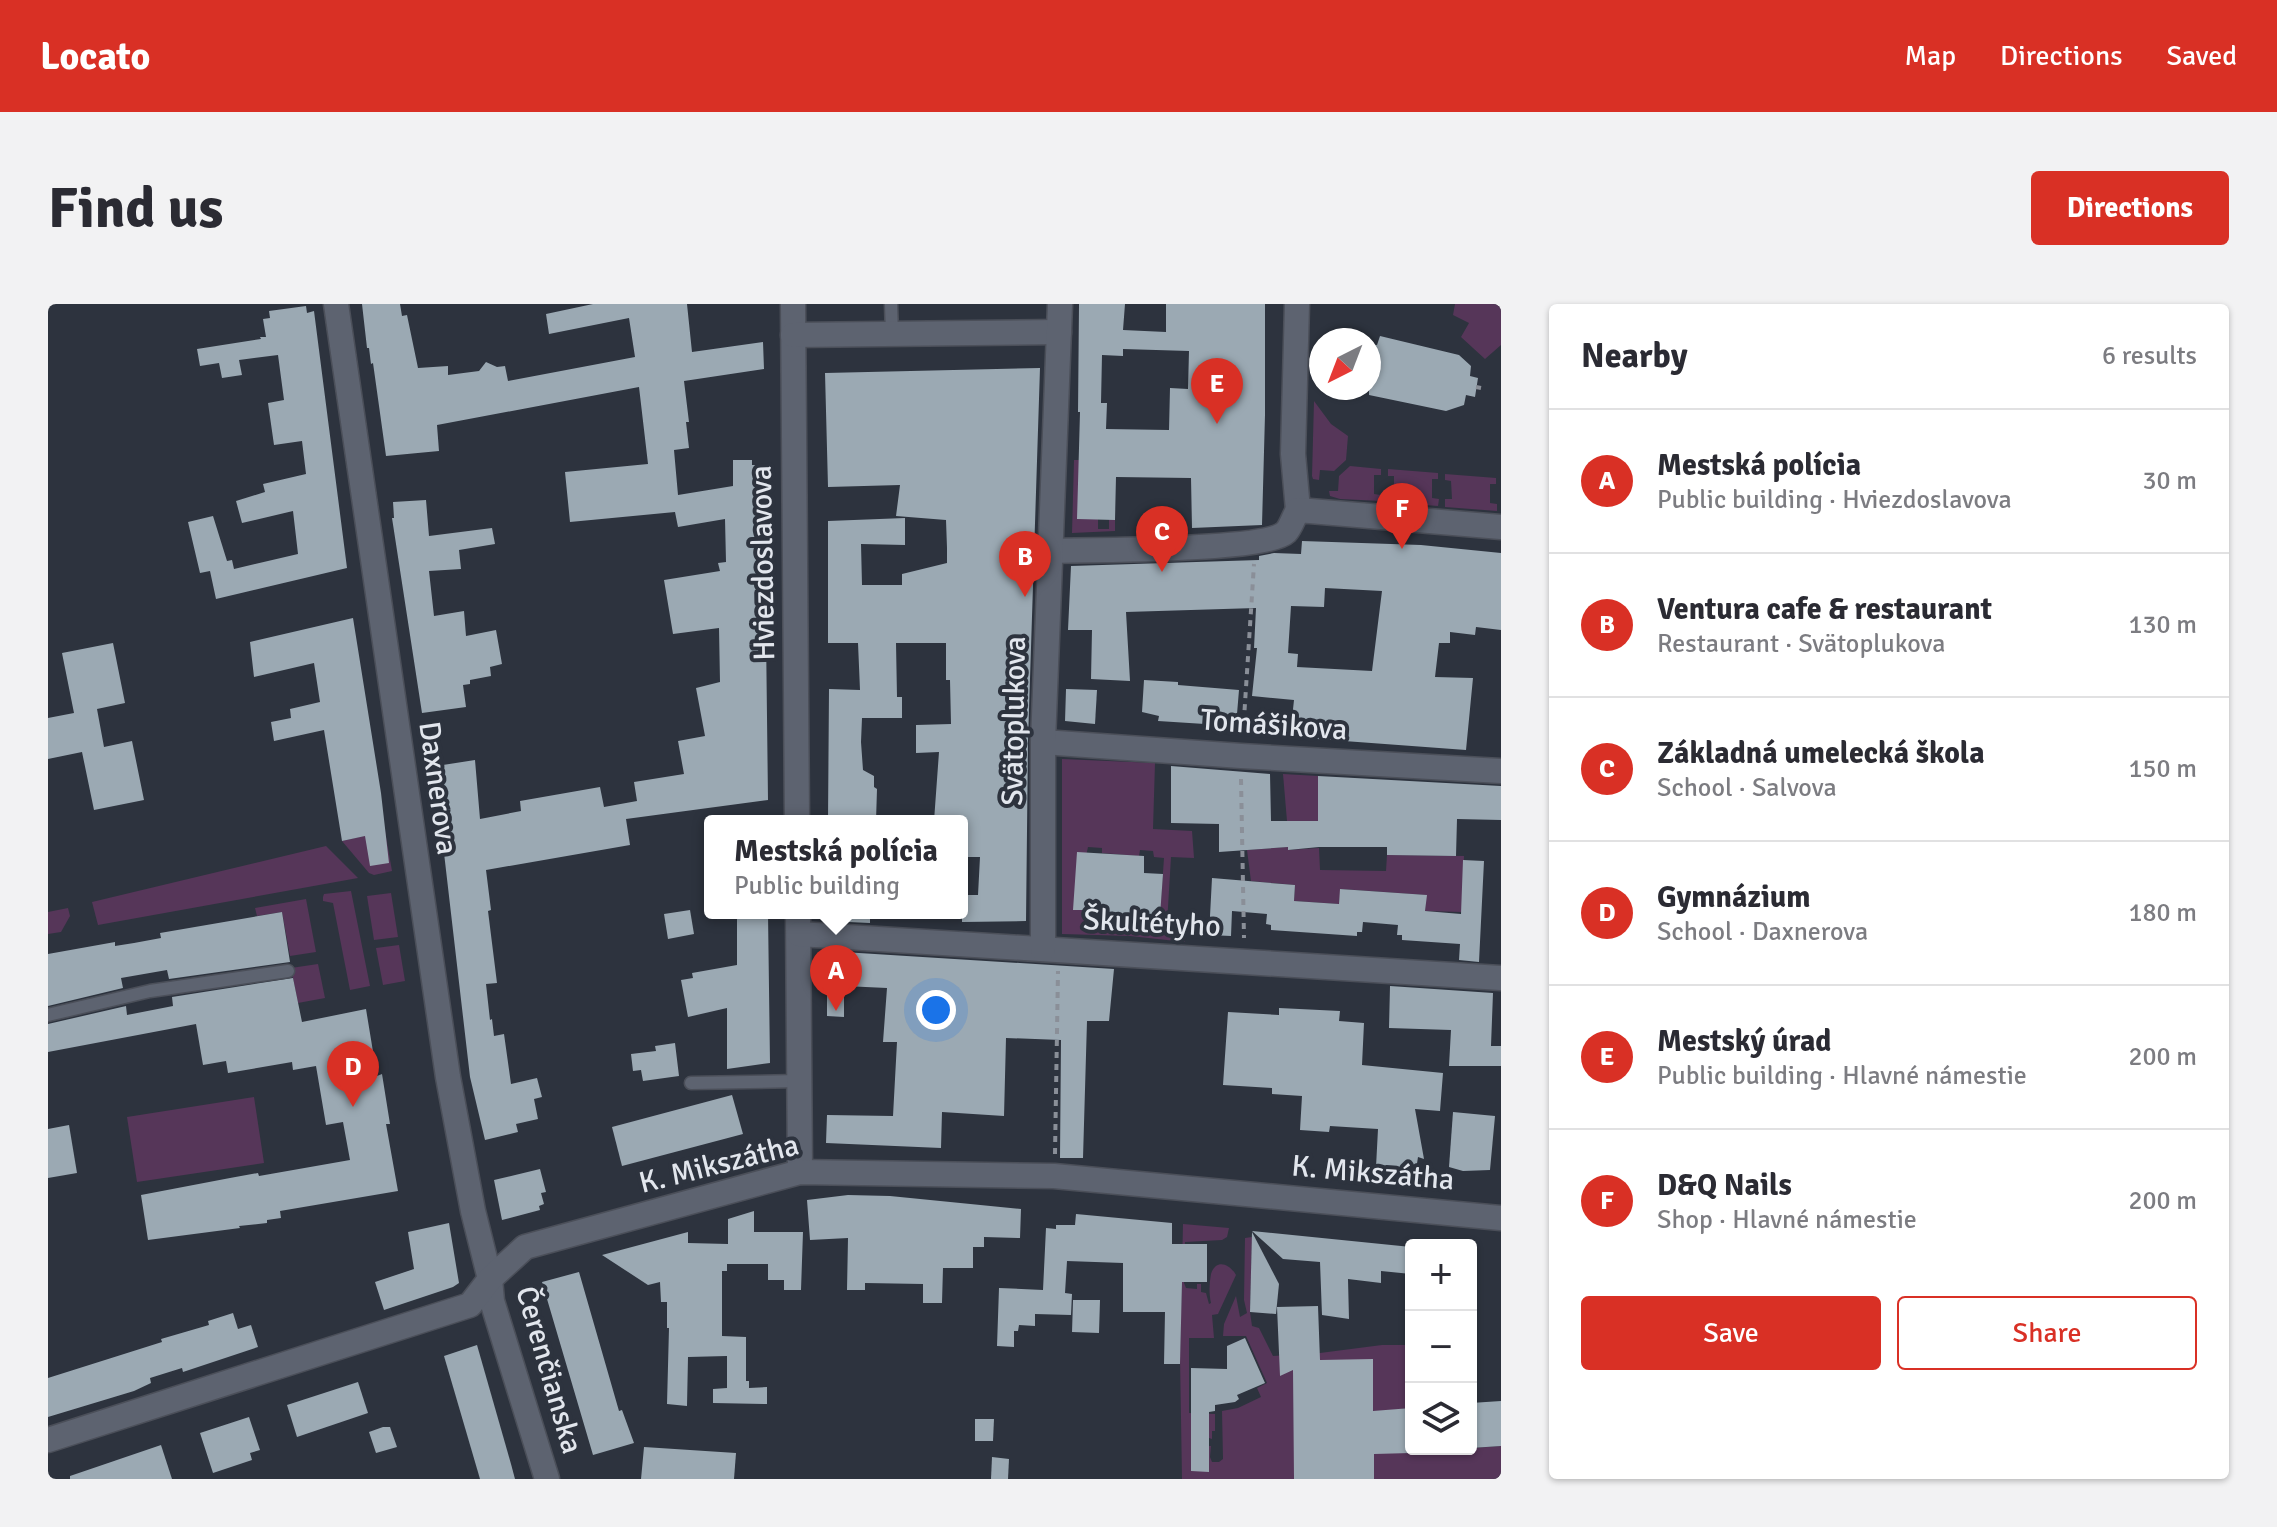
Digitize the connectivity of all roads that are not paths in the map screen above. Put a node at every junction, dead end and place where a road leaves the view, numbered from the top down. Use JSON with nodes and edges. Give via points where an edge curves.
{"nodes":[{"id":1,"x":336,"y":304,"type":"edge"},
{"id":2,"x":793,"y":304,"type":"edge"},
{"id":3,"x":891,"y":304,"type":"edge"},
{"id":4,"x":1060,"y":304,"type":"edge"},
{"id":5,"x":1297,"y":304,"type":"edge"},
{"id":6,"x":1059,"y":332,"type":"junction"},
{"id":7,"x":892,"y":334,"type":"junction"},
{"id":8,"x":793,"y":335,"type":"junction"},
{"id":9,"x":1298,"y":510,"type":"junction"},
{"id":10,"x":1501,"y":527,"type":"edge"},
{"id":11,"x":1051,"y":551,"type":"junction"},
{"id":12,"x":1043,"y":742,"type":"junction"},
{"id":13,"x":1501,"y":771,"type":"edge"},
{"id":14,"x":797,"y":815,"type":"edge"},
{"id":15,"x":798,"y":923,"type":"edge"},
{"id":16,"x":1051,"y":953,"type":"junction"},
{"id":17,"x":288,"y":971,"type":"dead end"},
{"id":18,"x":1501,"y":978,"type":"edge"},
{"id":19,"x":48,"y":1015,"type":"edge"},
{"id":20,"x":799,"y":1081,"type":"junction"},
{"id":21,"x":691,"y":1083,"type":"dead end"},
{"id":22,"x":800,"y":1172,"type":"junction"},
{"id":23,"x":1501,"y":1218,"type":"edge"},
{"id":24,"x":490,"y":1279,"type":"junction"},
{"id":25,"x":48,"y":1440,"type":"edge"},
{"id":26,"x":547,"y":1479,"type":"edge"}],
"edges":[{"from":1,"to":24,"type":"street","name":"Daxnerova","via":[[448,1077]]},
{"from":2,"to":8,"type":"street","name":"Hviezdoslavova"},
{"from":3,"to":7,"type":"lane"},
{"from":4,"to":6,"type":"street","name":"Svätoplukova"},
{"from":5,"to":9,"type":"street","via":[[1293,454]]},
{"from":6,"to":7,"type":"street"},
{"from":6,"to":11,"type":"street","name":"Svätoplukova"},
{"from":7,"to":8,"type":"street"},
{"from":8,"to":14,"type":"street","name":"Hviezdoslavova"},
{"from":9,"to":10,"type":"street"},
{"from":9,"to":11,"type":"street","via":[[1286,532],[1242,545]]},
{"from":11,"to":12,"type":"street","name":"Svätoplukova"},
{"from":12,"to":13,"type":"street","name":"Tomášikova"},
{"from":12,"to":16,"type":"street","name":"Svätoplukova"},
{"from":15,"to":16,"type":"street","name":"Škultétyho"},
{"from":15,"to":20,"type":"street"},
{"from":16,"to":18,"type":"street","name":"Škultétyho"},
{"from":17,"to":19,"type":"lane","via":[[150,991]]},
{"from":20,"to":21,"type":"lane"},
{"from":20,"to":22,"type":"street"},
{"from":22,"to":23,"type":"street","name":"K. Mikszátha","via":[[1054,1176]]},
{"from":22,"to":24,"type":"street","name":"K. Mikszátha","via":[[525,1247]]},
{"from":24,"to":25,"type":"street","name":"K. Mikszátha","via":[[470,1305]]},
{"from":24,"to":26,"type":"street","name":"Čerenčianska","via":[[492,1301]]}]}
